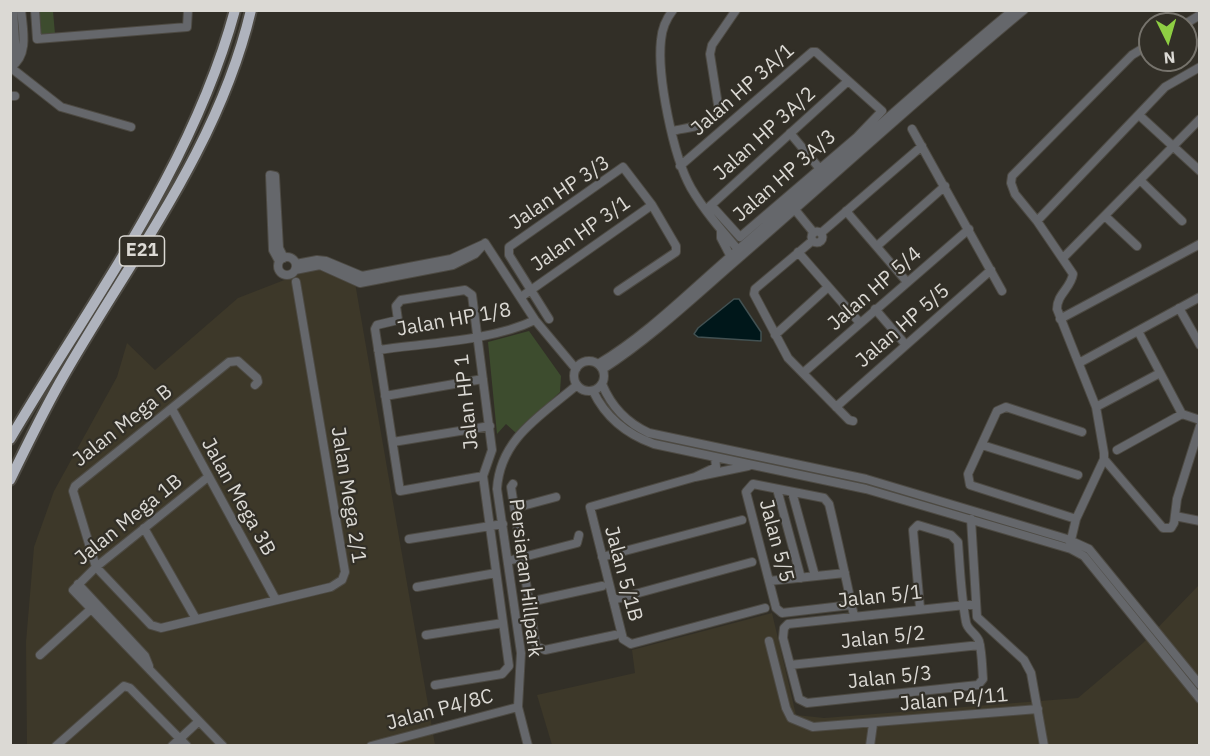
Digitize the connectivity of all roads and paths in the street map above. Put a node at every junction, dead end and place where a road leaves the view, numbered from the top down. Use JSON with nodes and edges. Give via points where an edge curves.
{"nodes":[{"id":1,"x":35,"y":10,"type":"edge"},
{"id":2,"x":188,"y":10,"type":"edge"},
{"id":3,"x":235,"y":10,"type":"edge"},
{"id":4,"x":251,"y":10,"type":"edge"},
{"id":5,"x":673,"y":10,"type":"edge"},
{"id":6,"x":736,"y":10,"type":"edge"},
{"id":7,"x":1013,"y":10,"type":"edge"},
{"id":8,"x":1024,"y":10,"type":"edge"},
{"id":9,"x":18,"y":14,"type":"edge"},
{"id":10,"x":34,"y":24,"type":"junction"},
{"id":11,"x":1138,"y":51,"type":"edge"},
{"id":12,"x":11,"y":67,"type":"edge"},
{"id":13,"x":1200,"y":67,"type":"edge"},
{"id":14,"x":848,"y":81,"type":"junction"},
{"id":15,"x":882,"y":111,"type":"joint"},
{"id":16,"x":1139,"y":115,"type":"junction"},
{"id":17,"x":1200,"y":119,"type":"edge"},
{"id":18,"x":131,"y":127,"type":"dead end"},
{"id":19,"x":912,"y":129,"type":"dead end"},
{"id":20,"x":672,"y":131,"type":"junction"},
{"id":21,"x":790,"y":134,"type":"junction"},
{"id":22,"x":922,"y":146,"type":"junction"},
{"id":23,"x":1173,"y":146,"type":"junction"},
{"id":24,"x":680,"y":166,"type":"junction"},
{"id":25,"x":820,"y":169,"type":"junction"},
{"id":26,"x":1200,"y":171,"type":"edge"},
{"id":27,"x":1140,"y":180,"type":"junction"},
{"id":28,"x":945,"y":186,"type":"junction"},
{"id":29,"x":652,"y":205,"type":"junction"},
{"id":30,"x":708,"y":208,"type":"junction"},
{"id":31,"x":793,"y":208,"type":"junction"},
{"id":32,"x":846,"y":211,"type":"junction"},
{"id":33,"x":1105,"y":216,"type":"junction"},
{"id":34,"x":1037,"y":221,"type":"junction"},
{"id":35,"x":1182,"y":221,"type":"dead end"},
{"id":36,"x":969,"y":229,"type":"junction"},
{"id":37,"x":720,"y":230,"type":"junction"},
{"id":38,"x":816,"y":236,"type":"junction"},
{"id":39,"x":1200,"y":244,"type":"edge"},
{"id":40,"x":877,"y":246,"type":"junction"},
{"id":41,"x":1137,"y":246,"type":"dead end"},
{"id":42,"x":741,"y":252,"type":"junction"},
{"id":43,"x":798,"y":252,"type":"junction"},
{"id":44,"x":1063,"y":258,"type":"junction"},
{"id":45,"x":282,"y":260,"type":"junction"},
{"id":46,"x":732,"y":260,"type":"junction"},
{"id":47,"x":295,"y":267,"type":"junction"},
{"id":48,"x":991,"y":270,"type":"junction"},
{"id":49,"x":296,"y":282,"type":"dead end"},
{"id":50,"x":907,"y":282,"type":"junction"},
{"id":51,"x":827,"y":288,"type":"junction"},
{"id":52,"x":530,"y":290,"type":"junction"},
{"id":53,"x":618,"y":291,"type":"dead end"},
{"id":54,"x":1002,"y":291,"type":"dead end"},
{"id":55,"x":521,"y":297,"type":"junction"},
{"id":56,"x":1200,"y":297,"type":"edge"},
{"id":57,"x":1179,"y":308,"type":"junction"},
{"id":58,"x":875,"y":309,"type":"junction"},
{"id":59,"x":549,"y":319,"type":"dead end"},
{"id":60,"x":535,"y":320,"type":"junction"},
{"id":61,"x":1060,"y":320,"type":"junction"},
{"id":62,"x":860,"y":323,"type":"junction"},
{"id":63,"x":1138,"y":331,"type":"junction"},
{"id":64,"x":476,"y":335,"type":"junction"},
{"id":65,"x":775,"y":335,"type":"junction"},
{"id":66,"x":906,"y":345,"type":"junction"},
{"id":67,"x":1200,"y":345,"type":"edge"},
{"id":68,"x":378,"y":350,"type":"junction"},
{"id":69,"x":1078,"y":363,"type":"junction"},
{"id":70,"x":601,"y":367,"type":"junction"},
{"id":71,"x":576,"y":369,"type":"junction"},
{"id":72,"x":1160,"y":373,"type":"junction"},
{"id":73,"x":803,"y":374,"type":"junction"},
{"id":74,"x":483,"y":379,"type":"junction"},
{"id":75,"x":602,"y":384,"type":"junction"},
{"id":76,"x":255,"y":386,"type":"dead end"},
{"id":77,"x":579,"y":387,"type":"junction"},
{"id":78,"x":593,"y":391,"type":"junction"},
{"id":79,"x":385,"y":396,"type":"junction"},
{"id":80,"x":836,"y":407,"type":"junction"},
{"id":81,"x":1096,"y":407,"type":"junction"},
{"id":82,"x":172,"y":409,"type":"junction"},
{"id":83,"x":1182,"y":414,"type":"junction"},
{"id":84,"x":1200,"y":420,"type":"edge"},
{"id":85,"x":853,"y":421,"type":"dead end"},
{"id":86,"x":490,"y":426,"type":"junction"},
{"id":87,"x":1200,"y":426,"type":"edge"},
{"id":88,"x":1082,"y":432,"type":"dead end"},
{"id":89,"x":10,"y":439,"type":"edge"},
{"id":90,"x":393,"y":442,"type":"junction"},
{"id":91,"x":982,"y":445,"type":"junction"},
{"id":92,"x":1117,"y":450,"type":"dead end"},
{"id":93,"x":758,"y":456,"type":"junction"},
{"id":94,"x":715,"y":457,"type":"junction"},
{"id":95,"x":725,"y":459,"type":"junction"},
{"id":96,"x":1104,"y":459,"type":"junction"},
{"id":97,"x":1189,"y":459,"type":"junction"},
{"id":98,"x":1200,"y":462,"type":"edge"},
{"id":99,"x":755,"y":465,"type":"junction"},
{"id":100,"x":767,"y":468,"type":"junction"},
{"id":101,"x":1078,"y":475,"type":"dead end"},
{"id":102,"x":483,"y":476,"type":"junction"},
{"id":103,"x":208,"y":477,"type":"junction"},
{"id":104,"x":695,"y":477,"type":"junction"},
{"id":105,"x":866,"y":479,"type":"junction"},
{"id":106,"x":10,"y":480,"type":"edge"},
{"id":107,"x":513,"y":484,"type":"dead end"},
{"id":108,"x":777,"y":489,"type":"junction"},
{"id":109,"x":866,"y":489,"type":"junction"},
{"id":110,"x":792,"y":492,"type":"junction"},
{"id":111,"x":556,"y":497,"type":"dead end"},
{"id":112,"x":515,"y":508,"type":"junction"},
{"id":113,"x":1175,"y":516,"type":"junction"},
{"id":114,"x":971,"y":519,"type":"junction"},
{"id":115,"x":1076,"y":519,"type":"junction"},
{"id":116,"x":741,"y":520,"type":"dead end"},
{"id":117,"x":1200,"y":521,"type":"edge"},
{"id":118,"x":503,"y":524,"type":"junction"},
{"id":119,"x":489,"y":526,"type":"junction"},
{"id":120,"x":144,"y":528,"type":"junction"},
{"id":121,"x":1074,"y":528,"type":"junction"},
{"id":122,"x":579,"y":535,"type":"dead end"},
{"id":123,"x":1062,"y":537,"type":"junction"},
{"id":124,"x":409,"y":539,"type":"dead end"},
{"id":125,"x":1070,"y":544,"type":"junction"},
{"id":126,"x":1089,"y":549,"type":"junction"},
{"id":127,"x":602,"y":556,"type":"junction"},
{"id":128,"x":522,"y":557,"type":"junction"},
{"id":129,"x":508,"y":561,"type":"junction"},
{"id":130,"x":752,"y":562,"type":"dead end"},
{"id":131,"x":96,"y":567,"type":"junction"},
{"id":132,"x":496,"y":573,"type":"junction"},
{"id":133,"x":845,"y":573,"type":"junction"},
{"id":134,"x":815,"y":576,"type":"junction"},
{"id":135,"x":801,"y":578,"type":"junction"},
{"id":136,"x":769,"y":581,"type":"junction"},
{"id":137,"x":602,"y":586,"type":"dead end"},
{"id":138,"x":76,"y":587,"type":"junction"},
{"id":139,"x":417,"y":587,"type":"dead end"},
{"id":140,"x":276,"y":600,"type":"junction"},
{"id":141,"x":613,"y":600,"type":"junction"},
{"id":142,"x":529,"y":602,"type":"junction"},
{"id":143,"x":852,"y":604,"type":"junction"},
{"id":144,"x":965,"y":605,"type":"junction"},
{"id":145,"x":976,"y":605,"type":"junction"},
{"id":146,"x":765,"y":608,"type":"dead end"},
{"id":147,"x":920,"y":608,"type":"junction"},
{"id":148,"x":90,"y":609,"type":"junction"},
{"id":149,"x":854,"y":616,"type":"junction"},
{"id":150,"x":196,"y":620,"type":"junction"},
{"id":151,"x":503,"y":623,"type":"junction"},
{"id":152,"x":788,"y":624,"type":"joint"},
{"id":153,"x":615,"y":634,"type":"dead end"},
{"id":154,"x":426,"y":635,"type":"dead end"},
{"id":155,"x":769,"y":641,"type":"dead end"},
{"id":156,"x":980,"y":645,"type":"junction"},
{"id":157,"x":40,"y":655,"type":"dead end"},
{"id":158,"x":790,"y":665,"type":"junction"},
{"id":159,"x":148,"y":666,"type":"junction"},
{"id":160,"x":435,"y":685,"type":"dead end"},
{"id":161,"x":1200,"y":685,"type":"edge"},
{"id":162,"x":1200,"y":699,"type":"edge"},
{"id":163,"x":518,"y":707,"type":"junction"},
{"id":164,"x":1038,"y":709,"type":"junction"},
{"id":165,"x":199,"y":721,"type":"junction"},
{"id":166,"x":873,"y":724,"type":"junction"},
{"id":167,"x":180,"y":738,"type":"junction"},
{"id":168,"x":56,"y":746,"type":"edge"},
{"id":169,"x":172,"y":746,"type":"edge"},
{"id":170,"x":187,"y":746,"type":"edge"},
{"id":171,"x":223,"y":746,"type":"edge"},
{"id":172,"x":371,"y":746,"type":"edge"},
{"id":173,"x":528,"y":746,"type":"edge"},
{"id":174,"x":870,"y":746,"type":"edge"},
{"id":175,"x":1044,"y":746,"type":"edge"}],
"edges":[{"from":1,"to":10,"type":"street"},
{"from":2,"to":10,"type":"street","via":[[187,27],[37,39]]},
{"from":3,"to":89,"type":"highway","number":"E21","via":[[208,91],[148,214]]},
{"from":4,"to":106,"type":"highway","number":"E21","via":[[229,83],[167,209],[60,382]]},
{"from":5,"to":20,"type":"street","via":[[666,20],[660,52]]},
{"from":6,"to":20,"type":"street","via":[[710,54],[719,111],[715,118],[702,124]]},
{"from":7,"to":31,"type":"street","via":[[949,63]]},
{"from":8,"to":31,"type":"street"},
{"from":9,"to":10,"type":"street"},
{"from":9,"to":12,"type":"street","via":[[16,56]]},
{"from":11,"to":34,"type":"street","via":[[1012,176],[1015,194]]},
{"from":12,"to":18,"type":"street","via":[[61,107]]},
{"from":13,"to":16,"type":"street","via":[[1165,87]]},
{"from":14,"to":15,"type":"street","name":"Jalan HP 3A/1"},
{"from":14,"to":21,"type":"street","name":"Jalan HP 3A/2"},
{"from":14,"to":24,"type":"street","name":"Jalan HP 3A/1","via":[[812,52]]},
{"from":15,"to":25,"type":"street","name":"Jalan HP 3A/3"},
{"from":16,"to":23,"type":"street"},
{"from":16,"to":34,"type":"street"},
{"from":17,"to":23,"type":"street"},
{"from":19,"to":22,"type":"street"},
{"from":20,"to":24,"type":"street"},
{"from":21,"to":25,"type":"street"},
{"from":21,"to":30,"type":"street","name":"Jalan HP 3A/2"},
{"from":22,"to":28,"type":"street"},
{"from":22,"to":32,"type":"street"},
{"from":23,"to":26,"type":"street"},
{"from":23,"to":27,"type":"street"},
{"from":24,"to":30,"type":"street"},
{"from":25,"to":30,"type":"street","name":"Jalan HP 3A/3","via":[[740,237]]},
{"from":27,"to":33,"type":"street"},
{"from":27,"to":35,"type":"street"},
{"from":28,"to":36,"type":"street"},
{"from":28,"to":40,"type":"street"},
{"from":29,"to":52,"type":"street","name":"Jalan HP 3/1"},
{"from":29,"to":52,"type":"street","name":"Jalan HP 3/3","via":[[626,170],[619,168],[508,250]]},
{"from":29,"to":53,"type":"street","via":[[676,252]]},
{"from":30,"to":37,"type":"street"},
{"from":31,"to":38,"type":"street"},
{"from":31,"to":42,"type":"street"},
{"from":32,"to":38,"type":"street"},
{"from":32,"to":40,"type":"street"},
{"from":33,"to":41,"type":"street"},
{"from":33,"to":44,"type":"street"},
{"from":34,"to":44,"type":"street"},
{"from":36,"to":48,"type":"street"},
{"from":36,"to":50,"type":"street","name":"Jalan HP 5/4"},
{"from":37,"to":42,"type":"street"},
{"from":37,"to":46,"type":"street"},
{"from":38,"to":43,"type":"street"},
{"from":39,"to":61,"type":"street"},
{"from":40,"to":50,"type":"street"},
{"from":42,"to":46,"type":"street"},
{"from":43,"to":51,"type":"street"},
{"from":43,"to":65,"type":"street","via":[[754,289]]},
{"from":44,"to":61,"type":"street","via":[[1073,274],[1058,298]]},
{"from":45,"to":45,"type":"street","via":[[273,250],[270,175],[275,176]]},
{"from":45,"to":47,"type":"street","via":[[290,258]]},
{"from":45,"to":47,"type":"street","via":[[278,267],[282,274],[288,275]]},
{"from":46,"to":70,"type":"street"},
{"from":47,"to":55,"type":"street","via":[[326,261],[362,276],[453,265],[475,254],[485,243]]},
{"from":48,"to":54,"type":"street"},
{"from":48,"to":66,"type":"street","name":"Jalan HP 5/5"},
{"from":49,"to":140,"type":"street","name":"Jalan Mega 2/1","via":[[345,572],[338,584]]},
{"from":50,"to":58,"type":"street","name":"Jalan HP 5/4"},
{"from":51,"to":62,"type":"street"},
{"from":51,"to":65,"type":"street"},
{"from":52,"to":55,"type":"street","name":"Jalan HP 3/1"},
{"from":52,"to":59,"type":"street"},
{"from":55,"to":60,"type":"street"},
{"from":56,"to":57,"type":"street"},
{"from":57,"to":63,"type":"street"},
{"from":57,"to":67,"type":"street"},
{"from":58,"to":62,"type":"street","name":"Jalan HP 5/4"},
{"from":58,"to":66,"type":"street"},
{"from":60,"to":64,"type":"street","name":"Jalan HP 1/8"},
{"from":60,"to":71,"type":"street"},
{"from":61,"to":69,"type":"street"},
{"from":62,"to":73,"type":"street","name":"Jalan HP 5/4"},
{"from":63,"to":69,"type":"street"},
{"from":63,"to":72,"type":"street"},
{"from":64,"to":68,"type":"street","name":"Jalan HP 1/8"},
{"from":64,"to":68,"type":"street","name":"Jalan HP 1","via":[[472,295],[465,290],[401,300],[396,306],[398,320],[375,329]]},
{"from":64,"to":74,"type":"street","name":"Jalan HP 1"},
{"from":65,"to":73,"type":"street"},
{"from":66,"to":80,"type":"street","name":"Jalan HP 5/5"},
{"from":68,"to":79,"type":"street"},
{"from":69,"to":81,"type":"street"},
{"from":70,"to":71,"type":"street","via":[[584,362]]},
{"from":70,"to":75,"type":"street"},
{"from":71,"to":77,"type":"street","via":[[574,377]]},
{"from":72,"to":81,"type":"street"},
{"from":72,"to":83,"type":"street"},
{"from":73,"to":80,"type":"street"},
{"from":74,"to":79,"type":"street"},
{"from":74,"to":86,"type":"street","name":"Jalan HP 1"},
{"from":75,"to":78,"type":"street"},
{"from":75,"to":93,"type":"street","via":[[609,400],[624,417],[649,433]]},
{"from":76,"to":82,"type":"street","name":"Jalan Mega B","via":[[257,378],[238,361],[229,362]]},
{"from":77,"to":78,"type":"street"},
{"from":77,"to":118,"type":"street","name":"Persiaran Hillpark","via":[[507,452],[497,489]]},
{"from":78,"to":94,"type":"street","via":[[600,405],[625,432],[654,444]]},
{"from":79,"to":90,"type":"street"},
{"from":80,"to":85,"type":"street"},
{"from":81,"to":96,"type":"street"},
{"from":82,"to":103,"type":"street","name":"Jalan Mega 3B"},
{"from":82,"to":131,"type":"street","name":"Jalan Mega B","via":[[75,486],[73,491]]},
{"from":83,"to":84,"type":"street"},
{"from":83,"to":92,"type":"street"},
{"from":86,"to":90,"type":"street"},
{"from":86,"to":102,"type":"street","name":"Jalan HP 1","via":[[492,450]]},
{"from":87,"to":97,"type":"street"},
{"from":88,"to":91,"type":"street","via":[[1006,407],[997,411]]},
{"from":90,"to":102,"type":"street","via":[[400,491]]},
{"from":91,"to":101,"type":"street"},
{"from":91,"to":115,"type":"street","via":[[968,474],[970,485]]},
{"from":93,"to":95,"type":"street","via":[[751,460]]},
{"from":93,"to":100,"type":"street"},
{"from":93,"to":105,"type":"street"},
{"from":94,"to":95,"type":"street"},
{"from":94,"to":104,"type":"street","via":[[716,466]]},
{"from":95,"to":99,"type":"street"},
{"from":96,"to":113,"type":"street","via":[[1163,528],[1171,528]]},
{"from":96,"to":115,"type":"street"},
{"from":97,"to":98,"type":"street"},
{"from":97,"to":113,"type":"street"},
{"from":99,"to":100,"type":"street"},
{"from":99,"to":104,"type":"street"},
{"from":100,"to":109,"type":"street"},
{"from":102,"to":119,"type":"street","name":"Jalan HP 1"},
{"from":103,"to":120,"type":"street","name":"Jalan Mega 1B"},
{"from":103,"to":140,"type":"street","name":"Jalan Mega 3B"},
{"from":104,"to":127,"type":"street","name":"Jalan 5/1B","via":[[590,507]]},
{"from":105,"to":109,"type":"street"},
{"from":105,"to":123,"type":"street"},
{"from":107,"to":112,"type":"street"},
{"from":108,"to":110,"type":"street","name":"Jalan 5/5"},
{"from":108,"to":135,"type":"street"},
{"from":108,"to":136,"type":"street","name":"Jalan 5/5","via":[[753,484],[746,492]]},
{"from":109,"to":114,"type":"street"},
{"from":110,"to":133,"type":"street","name":"Jalan 5/5","via":[[824,498],[829,504]]},
{"from":110,"to":134,"type":"street"},
{"from":111,"to":112,"type":"street"},
{"from":112,"to":128,"type":"street"},
{"from":113,"to":117,"type":"street"},
{"from":114,"to":125,"type":"street"},
{"from":114,"to":145,"type":"street"},
{"from":115,"to":121,"type":"street"},
{"from":116,"to":127,"type":"street"},
{"from":118,"to":119,"type":"street"},
{"from":118,"to":129,"type":"street","name":"Persiaran Hillpark"},
{"from":119,"to":124,"type":"street"},
{"from":119,"to":132,"type":"street","name":"Jalan HP 1"},
{"from":120,"to":131,"type":"street","name":"Jalan Mega 1B"},
{"from":120,"to":150,"type":"street"},
{"from":121,"to":123,"type":"street"},
{"from":121,"to":125,"type":"street"},
{"from":121,"to":126,"type":"street"},
{"from":122,"to":128,"type":"street","via":[[577,543]]},
{"from":123,"to":125,"type":"street"},
{"from":125,"to":126,"type":"street"},
{"from":125,"to":162,"type":"street","via":[[1084,556]]},
{"from":126,"to":161,"type":"street"},
{"from":127,"to":141,"type":"street","name":"Jalan 5/1B"},
{"from":128,"to":129,"type":"street"},
{"from":128,"to":142,"type":"street"},
{"from":129,"to":163,"type":"street","name":"Persiaran Hillpark","via":[[521,653]]},
{"from":130,"to":141,"type":"street"},
{"from":131,"to":138,"type":"street","name":"Jalan Mega 1B"},
{"from":131,"to":150,"type":"street","name":"Jalan Mega 2/1","via":[[151,625],[161,628]]},
{"from":132,"to":139,"type":"street"},
{"from":132,"to":151,"type":"street","name":"Jalan HP 1"},
{"from":133,"to":134,"type":"street"},
{"from":133,"to":143,"type":"street","name":"Jalan 5/5"},
{"from":134,"to":135,"type":"street"},
{"from":135,"to":136,"type":"street"},
{"from":136,"to":143,"type":"street","name":"Jalan 5/5","via":[[776,608],[782,613]]},
{"from":137,"to":142,"type":"street"},
{"from":138,"to":148,"type":"street"},
{"from":138,"to":159,"type":"street","via":[[145,656]]},
{"from":140,"to":150,"type":"street","name":"Jalan Mega 2/1"},
{"from":141,"to":146,"type":"street","name":"Jalan 5/1B","via":[[623,639],[632,644]]},
{"from":142,"to":153,"type":"street","via":[[534,641],[545,650]]},
{"from":143,"to":149,"type":"street","name":"Jalan 5/5"},
{"from":144,"to":145,"type":"street","name":"Jalan 5/1"},
{"from":144,"to":147,"type":"street","name":"Jalan 5/1"},
{"from":144,"to":147,"type":"street","name":"Jalan 5/3","via":[[958,542],[918,525],[913,530]]},
{"from":144,"to":156,"type":"street","name":"Jalan 5/3","via":[[966,623]]},
{"from":145,"to":164,"type":"street","via":[[981,622],[1024,660],[1031,673]]},
{"from":147,"to":149,"type":"street","name":"Jalan 5/1"},
{"from":148,"to":157,"type":"street"},
{"from":148,"to":159,"type":"street"},
{"from":149,"to":152,"type":"street","name":"Jalan 5/1"},
{"from":151,"to":154,"type":"street"},
{"from":151,"to":160,"type":"street","name":"Jalan HP 1","via":[[509,666],[502,674]]},
{"from":152,"to":158,"type":"street","name":"Jalan 5/3","via":[[783,638]]},
{"from":155,"to":166,"type":"street","name":"Jalan P4/11","via":[[792,718],[813,728]]},
{"from":156,"to":158,"type":"street","name":"Jalan 5/2"},
{"from":156,"to":158,"type":"street","name":"Jalan 5/3","via":[[983,678],[978,685],[840,700],[807,703],[799,699]]},
{"from":159,"to":165,"type":"street"},
{"from":163,"to":172,"type":"street","name":"Jalan P4/8C"},
{"from":163,"to":173,"type":"street","name":"Persiaran Hillpark"},
{"from":164,"to":166,"type":"street","name":"Jalan P4/11"},
{"from":164,"to":175,"type":"street"},
{"from":165,"to":167,"type":"street"},
{"from":165,"to":171,"type":"street"},
{"from":166,"to":174,"type":"street","name":"Jalan P4/11"},
{"from":167,"to":168,"type":"street","via":[[124,686]]},
{"from":167,"to":169,"type":"street"},
{"from":167,"to":170,"type":"street"}]}
